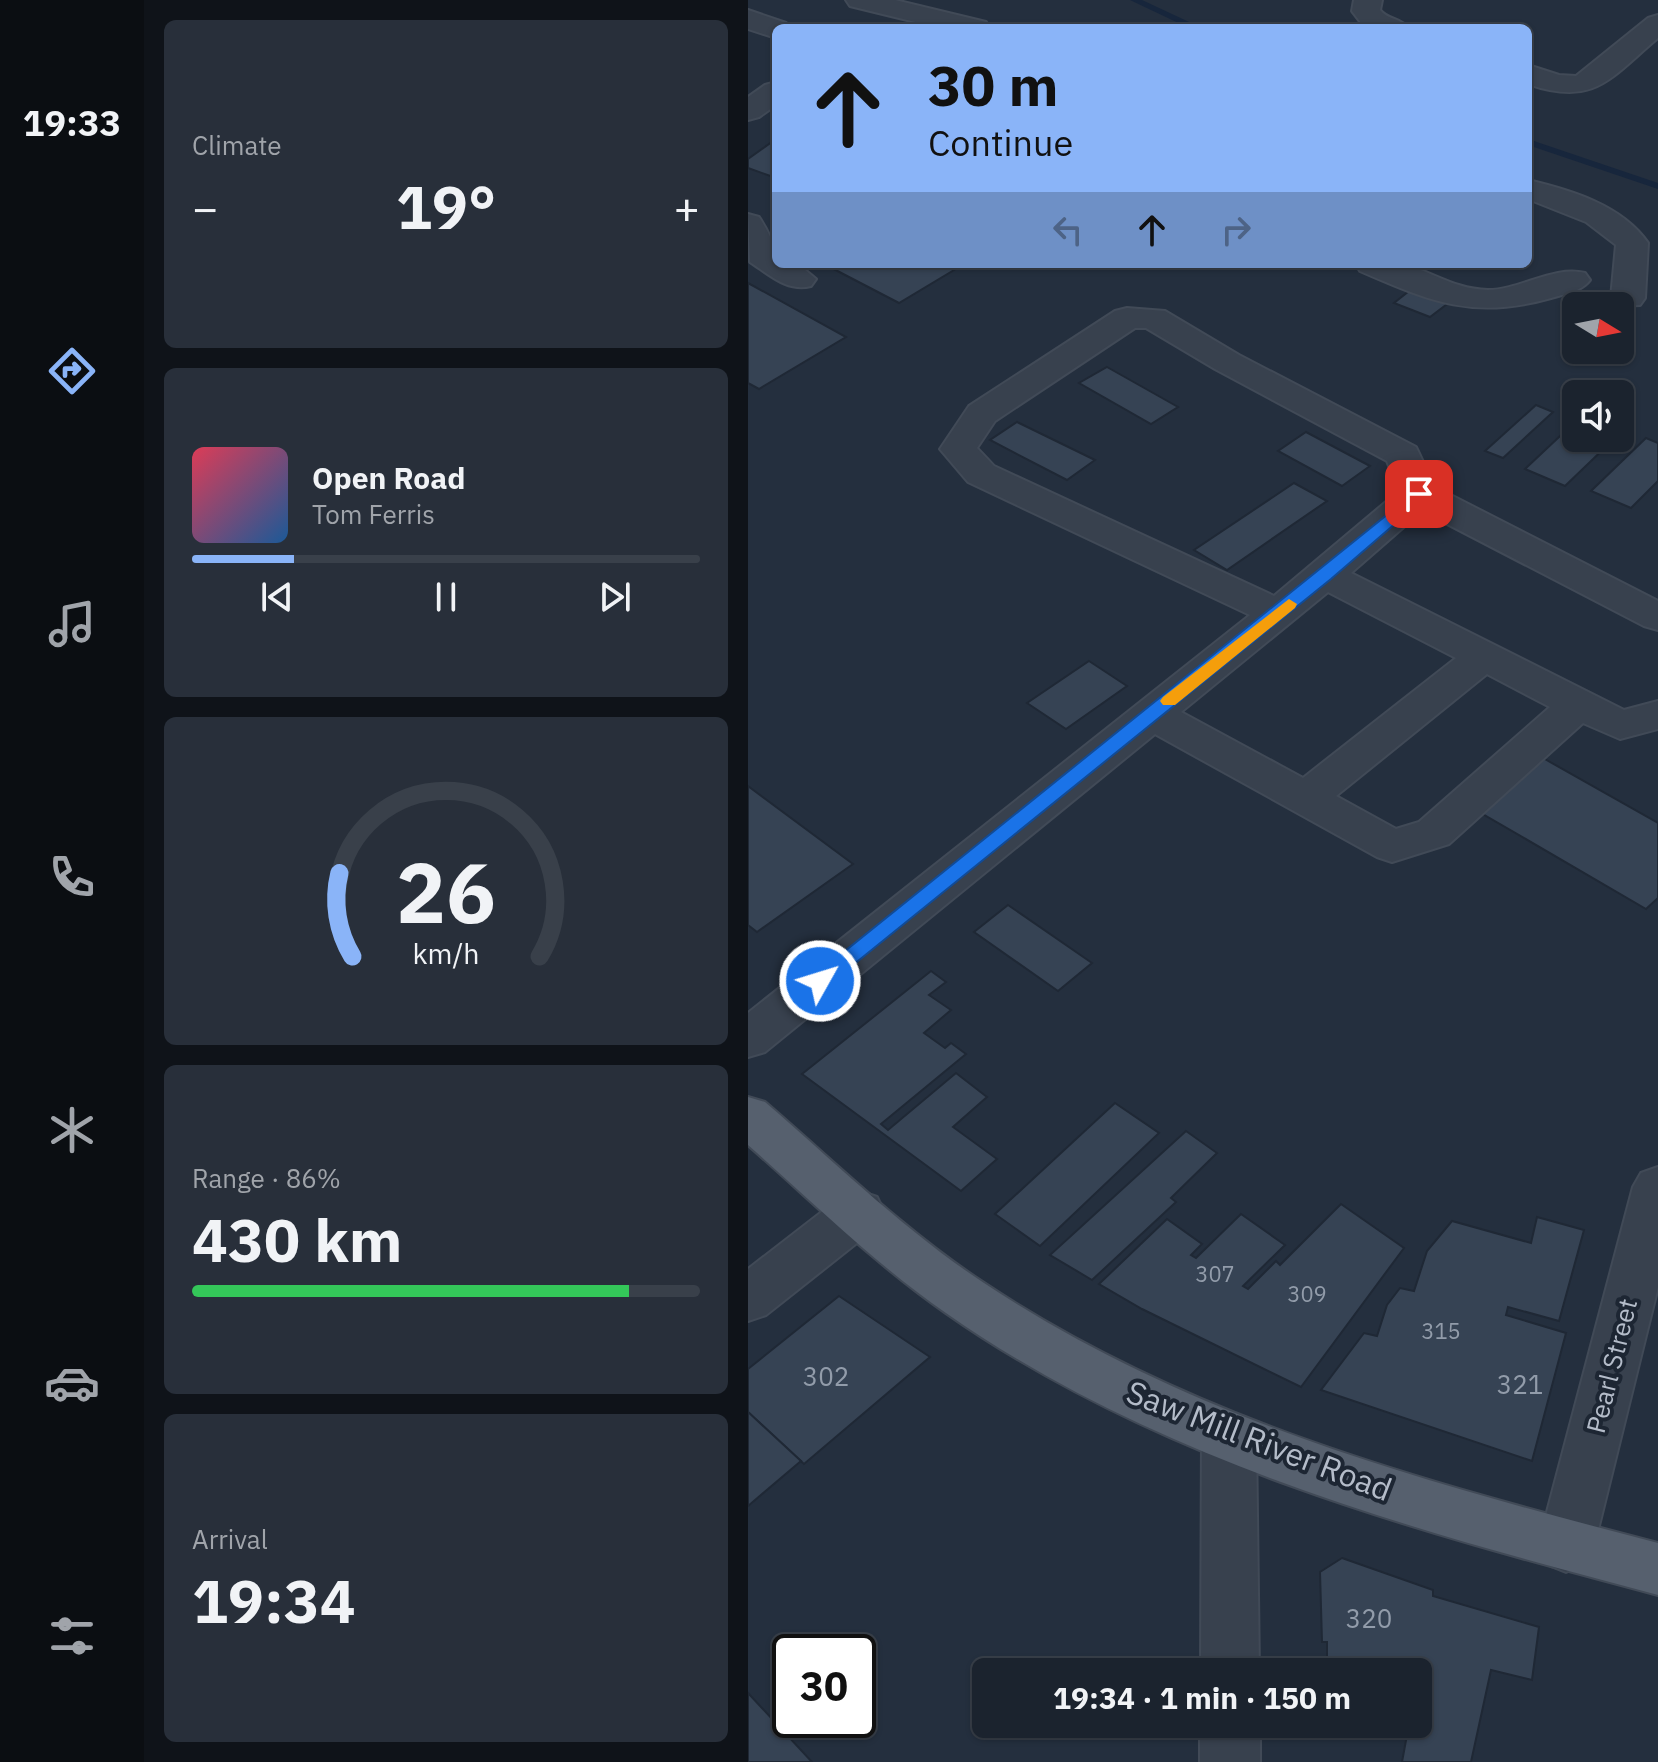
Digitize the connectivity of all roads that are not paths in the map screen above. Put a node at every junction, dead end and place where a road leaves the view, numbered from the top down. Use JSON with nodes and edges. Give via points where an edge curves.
{"nodes":[{"id":1,"x":860,"y":0,"type":"edge"},
{"id":2,"x":1368,"y":0,"type":"edge"},
{"id":3,"x":748,"y":19,"type":"edge"},
{"id":4,"x":959,"y":24,"type":"edge"},
{"id":5,"x":1381,"y":24,"type":"edge"},
{"id":6,"x":1658,"y":24,"type":"edge"},
{"id":7,"x":772,"y":28,"type":"edge"},
{"id":8,"x":1532,"y":75,"type":"edge"},
{"id":9,"x":772,"y":94,"type":"edge"},
{"id":10,"x":748,"y":111,"type":"edge"},
{"id":11,"x":1532,"y":190,"type":"edge"},
{"id":12,"x":748,"y":224,"type":"edge"},
{"id":13,"x":755,"y":258,"type":"edge"},
{"id":14,"x":1532,"y":265,"type":"edge"},
{"id":15,"x":776,"y":268,"type":"edge"},
{"id":16,"x":1382,"y":268,"type":"edge"},
{"id":17,"x":799,"y":279,"type":"dead end"},
{"id":18,"x":1573,"y":280,"type":"junction"},
{"id":19,"x":1643,"y":304,"type":"edge"},
{"id":20,"x":1419,"y":494,"type":"junction"},
{"id":21,"x":1325,"y":575,"type":"junction"},
{"id":22,"x":1278,"y":613,"type":"junction"},
{"id":23,"x":1658,"y":617,"type":"edge"},
{"id":24,"x":1484,"y":656,"type":"junction"},
{"id":25,"x":1579,"y":704,"type":"junction"},
{"id":26,"x":1152,"y":714,"type":"junction"},
{"id":27,"x":1658,"y":715,"type":"edge"},
{"id":28,"x":1306,"y":798,"type":"junction"},
{"id":29,"x":748,"y":1039,"type":"edge"},
{"id":30,"x":748,"y":1116,"type":"edge"},
{"id":31,"x":1658,"y":1187,"type":"edge"},
{"id":32,"x":859,"y":1212,"type":"junction"},
{"id":33,"x":748,"y":1299,"type":"edge"},
{"id":34,"x":1229,"y":1436,"type":"junction"},
{"id":35,"x":1566,"y":1546,"type":"junction"},
{"id":36,"x":1658,"y":1569,"type":"edge"},
{"id":37,"x":1230,"y":1658,"type":"edge"},
{"id":38,"x":1230,"y":1738,"type":"edge"},
{"id":39,"x":1230,"y":1762,"type":"edge"}],
"edges":[{"from":1,"to":4,"type":"street"},
{"from":2,"to":5,"type":"street","via":[[1366,11]]},
{"from":3,"to":7,"type":"street"},
{"from":6,"to":8,"type":"street","via":[[1585,83],[1559,85]]},
{"from":9,"to":10,"type":"street"},
{"from":11,"to":19,"type":"street","via":[[1577,204],[1617,225],[1632,243]]},
{"from":12,"to":13,"type":"street"},
{"from":14,"to":18,"type":"street"},
{"from":15,"to":17,"type":"street"},
{"from":16,"to":18,"type":"street","via":[[1479,300],[1526,295]]},
{"from":18,"to":19,"type":"street"},
{"from":20,"to":21,"type":"street"},
{"from":20,"to":22,"type":"street","via":[[1403,455],[1153,318],[1127,318],[982,414],[958,449],[981,474]]},
{"from":20,"to":23,"type":"street"},
{"from":21,"to":22,"type":"street"},
{"from":21,"to":24,"type":"street"},
{"from":22,"to":26,"type":"street"},
{"from":24,"to":25,"type":"street"},
{"from":24,"to":28,"type":"street"},
{"from":25,"to":27,"type":"street","via":[[1620,725]]},
{"from":25,"to":28,"type":"street","via":[[1434,833],[1392,846]]},
{"from":26,"to":28,"type":"street"},
{"from":26,"to":29,"type":"street"},
{"from":30,"to":32,"type":"main road","name":"Saw Mill River Road"},
{"from":31,"to":35,"type":"street","name":"Pearl Street"},
{"from":32,"to":33,"type":"street"},
{"from":32,"to":34,"type":"main road","name":"Saw Mill River Road","via":[[965,1299],[1041,1346],[1171,1414]]},
{"from":34,"to":35,"type":"main road","name":"Saw Mill River Road","via":[[1343,1480]]},
{"from":34,"to":37,"type":"street"},
{"from":35,"to":36,"type":"main road","name":"Saw Mill River Road"},
{"from":38,"to":39,"type":"street"}]}
